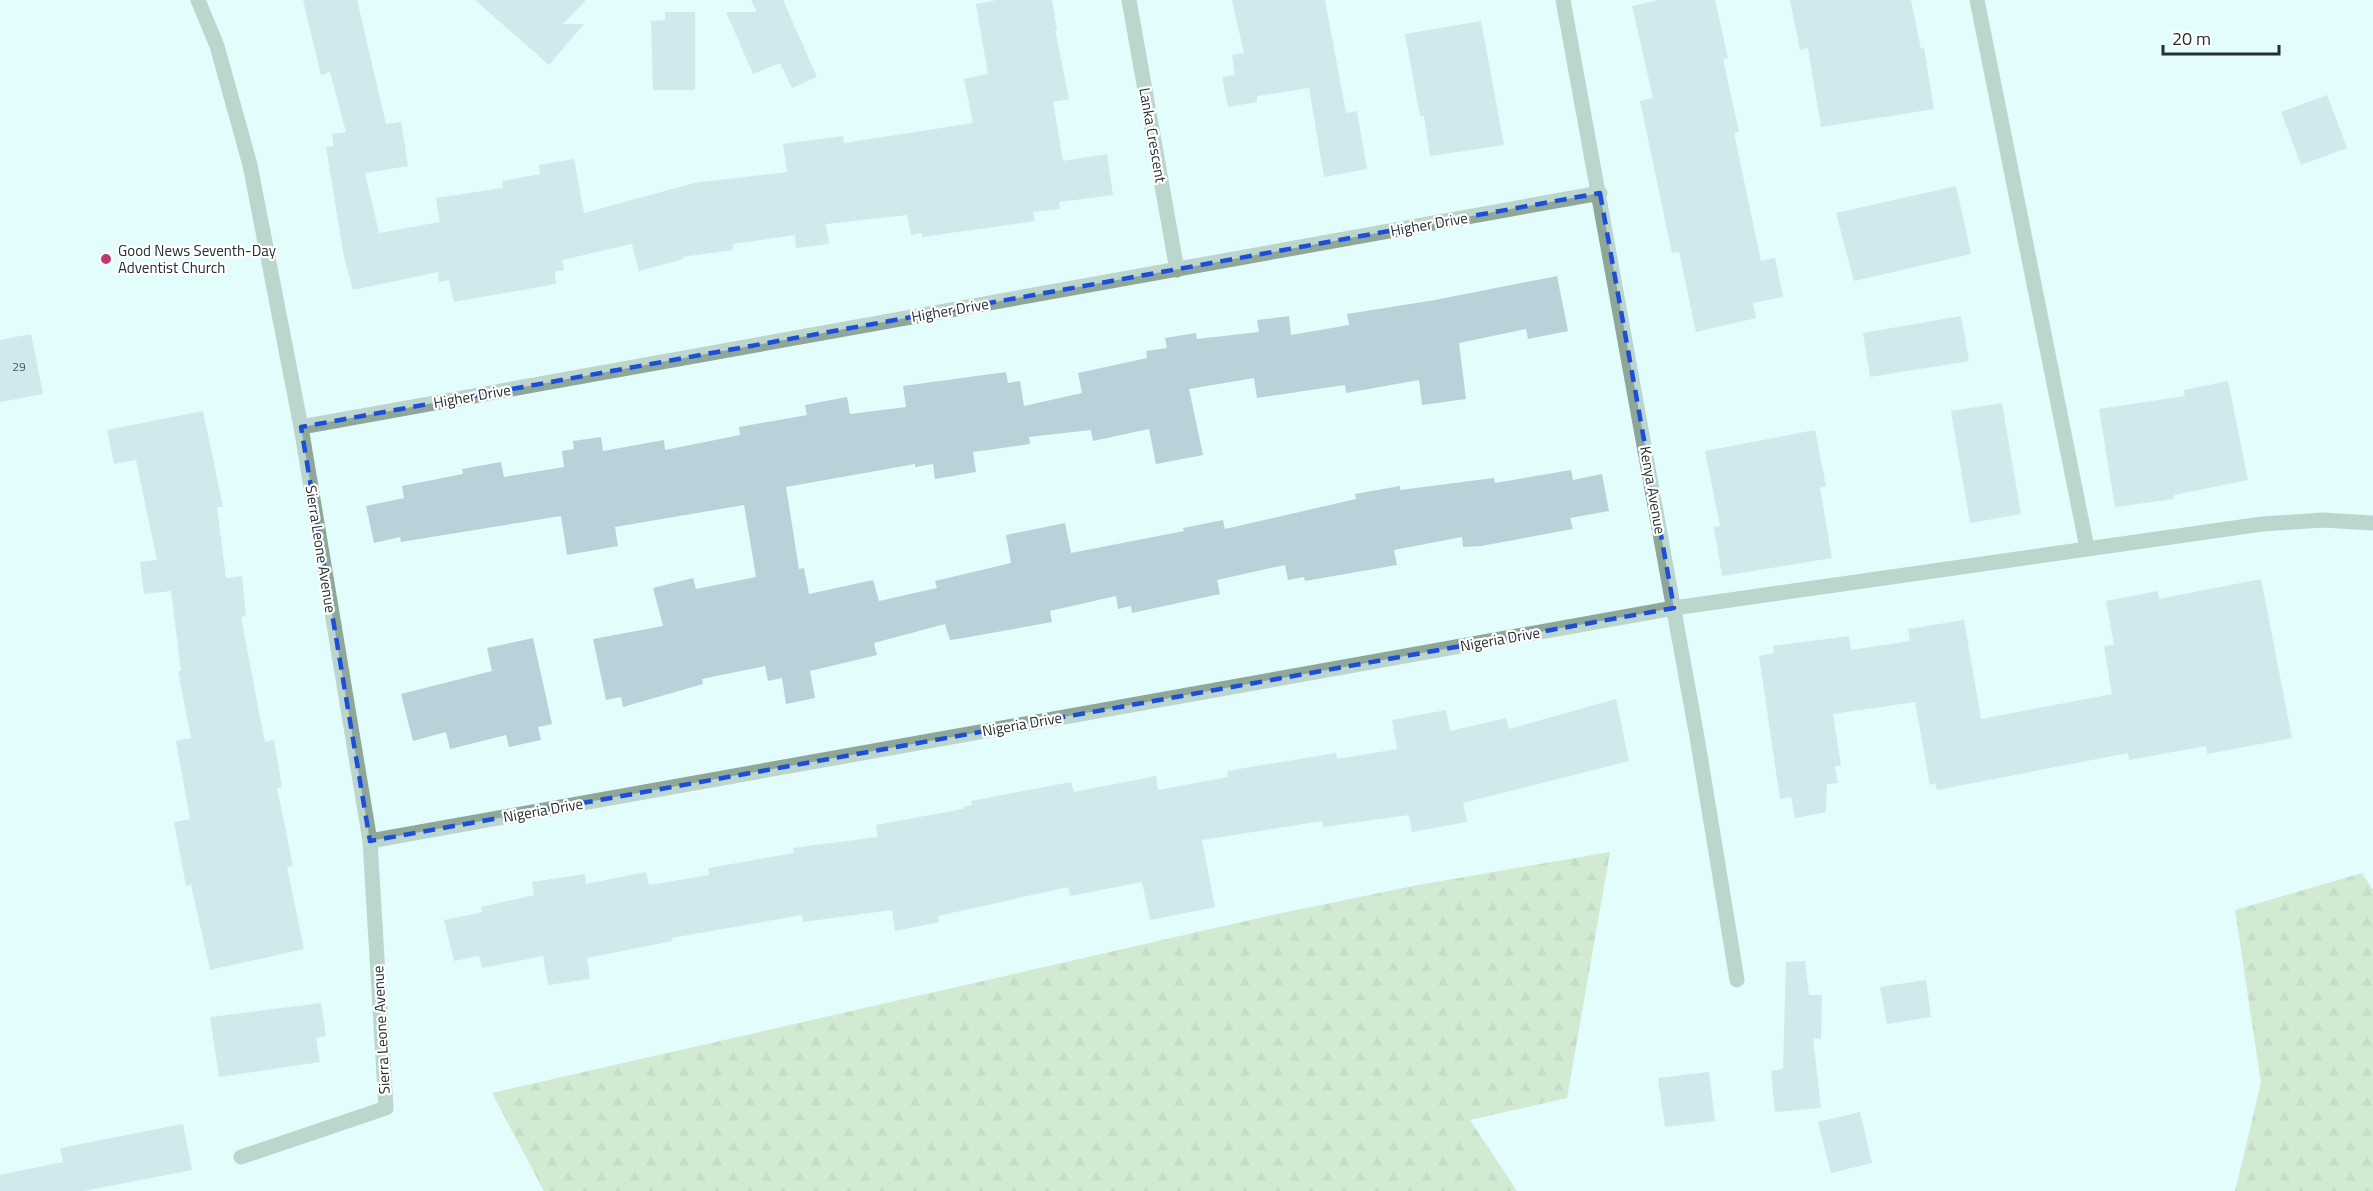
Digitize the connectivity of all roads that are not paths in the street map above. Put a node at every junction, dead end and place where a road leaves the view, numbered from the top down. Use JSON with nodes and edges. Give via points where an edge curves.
{"nodes":[{"id":1,"x":198,"y":0,"type":"edge"},
{"id":2,"x":1129,"y":0,"type":"edge"},
{"id":3,"x":1563,"y":0,"type":"edge"},
{"id":4,"x":1977,"y":0,"type":"edge"},
{"id":5,"x":1600,"y":193,"type":"junction"},
{"id":6,"x":1177,"y":270,"type":"junction"},
{"id":7,"x":301,"y":427,"type":"junction"},
{"id":8,"x":2373,"y":523,"type":"edge"},
{"id":9,"x":2087,"y":548,"type":"junction"},
{"id":10,"x":1674,"y":608,"type":"junction"},
{"id":11,"x":370,"y":841,"type":"junction"},
{"id":12,"x":1737,"y":980,"type":"dead end"},
{"id":13,"x":241,"y":1157,"type":"dead end"}],
"edges":[{"from":1,"to":7,"type":"street","name":"Sierra Leone Avenue","via":[[217,46],[250,165]]},
{"from":2,"to":6,"type":"street","name":"Lanka Crescent"},
{"from":3,"to":5,"type":"street","name":"Kenya Avenue"},
{"from":4,"to":9,"type":"street"},
{"from":5,"to":6,"type":"street","name":"Higher Drive"},
{"from":5,"to":10,"type":"street","name":"Kenya Avenue"},
{"from":6,"to":7,"type":"street","name":"Higher Drive"},
{"from":7,"to":11,"type":"street","name":"Sierra Leone Avenue"},
{"from":8,"to":9,"type":"street","name":"Nigeria Drive","via":[[2281,522]]},
{"from":9,"to":10,"type":"street","name":"Nigeria Drive"},
{"from":10,"to":11,"type":"street","name":"Nigeria Drive"},
{"from":10,"to":12,"type":"street","name":"Kenya Avenue"},
{"from":11,"to":13,"type":"street","name":"Sierra Leone Avenue","via":[[386,1108]]}]}
